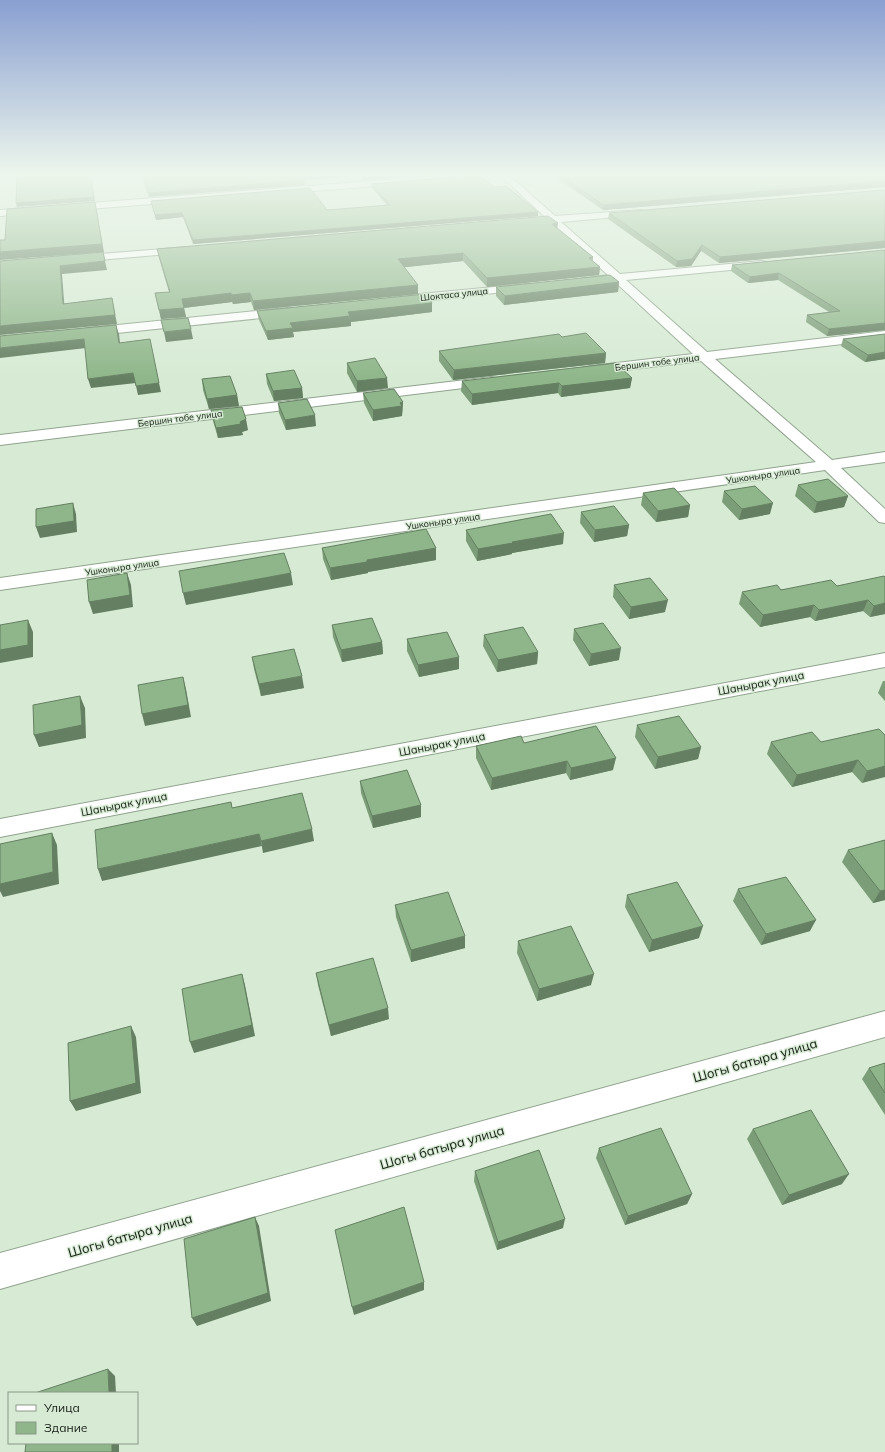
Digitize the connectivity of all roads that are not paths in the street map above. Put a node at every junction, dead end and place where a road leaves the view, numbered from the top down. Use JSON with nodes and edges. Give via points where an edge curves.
{"nodes":[{"id":1,"x":580,"y":244,"type":"edge"},
{"id":2,"x":197,"y":249,"type":"edge"},
{"id":3,"x":63,"y":260,"type":"edge"},
{"id":4,"x":774,"y":262,"type":"edge"},
{"id":5,"x":617,"y":278,"type":"junction"},
{"id":6,"x":569,"y":282,"type":"edge"},
{"id":7,"x":538,"y":286,"type":"edge"},
{"id":8,"x":387,"y":301,"type":"edge"},
{"id":9,"x":300,"y":310,"type":"edge"},
{"id":10,"x":79,"y":333,"type":"edge"},
{"id":11,"x":885,"y":335,"type":"edge"},
{"id":12,"x":703,"y":356,"type":"junction"},
{"id":13,"x":577,"y":371,"type":"edge"},
{"id":14,"x":506,"y":380,"type":"edge"},
{"id":15,"x":0,"y":440,"type":"edge"},
{"id":16,"x":885,"y":457,"type":"edge"},
{"id":17,"x":829,"y":465,"type":"junction"},
{"id":18,"x":885,"y":518,"type":"edge"},
{"id":19,"x":0,"y":584,"type":"edge"},
{"id":20,"x":885,"y":660,"type":"edge"},
{"id":21,"x":0,"y":828,"type":"edge"},
{"id":22,"x":885,"y":1024,"type":"edge"},
{"id":23,"x":0,"y":1271,"type":"edge"}],
"edges":[{"from":1,"to":5,"type":"street"},
{"from":2,"to":3,"type":"street"},
{"from":4,"to":5,"type":"street"},
{"from":5,"to":6,"type":"street"},
{"from":5,"to":12,"type":"street"},
{"from":7,"to":8,"type":"street","name":"Шоктаса улица"},
{"from":9,"to":10,"type":"street"},
{"from":11,"to":12,"type":"street","name":"Бершин тобе улица"},
{"from":12,"to":13,"type":"street","name":"Бершин тобе улица"},
{"from":12,"to":17,"type":"street"},
{"from":14,"to":15,"type":"street","name":"Бершин тобе улица"},
{"from":16,"to":17,"type":"street","name":"Ушконыра улица"},
{"from":17,"to":18,"type":"street"},
{"from":17,"to":19,"type":"street","name":"Ушконыра улица"},
{"from":20,"to":21,"type":"street","name":"Шанырак улица"},
{"from":22,"to":23,"type":"street","name":"Шогы батыра улица"}]}
